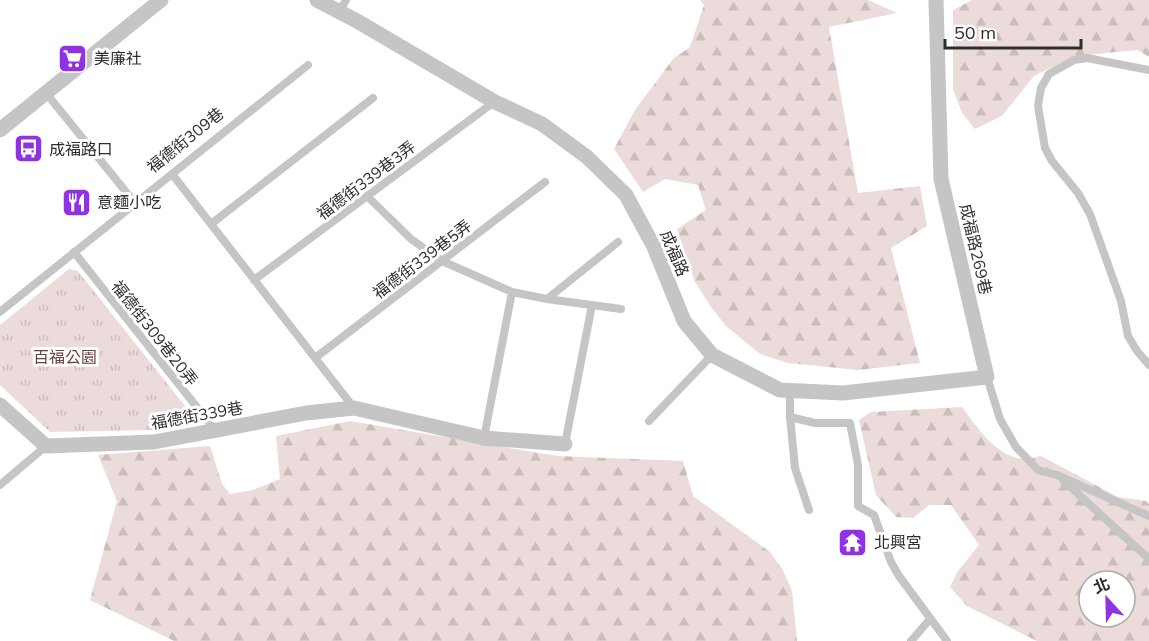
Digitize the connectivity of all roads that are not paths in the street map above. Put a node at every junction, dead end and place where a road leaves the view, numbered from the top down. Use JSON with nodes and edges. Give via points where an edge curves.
{"nodes":[{"id":1,"x":161,"y":0,"type":"edge"},
{"id":2,"x":317,"y":0,"type":"edge"},
{"id":3,"x":936,"y":0,"type":"edge"},
{"id":4,"x":343,"y":6,"type":"edge"},
{"id":5,"x":308,"y":65,"type":"dead end"},
{"id":6,"x":1149,"y":70,"type":"edge"},
{"id":7,"x":46,"y":93,"type":"junction"},
{"id":8,"x":374,"y":98,"type":"dead end"},
{"id":9,"x":495,"y":102,"type":"junction"},
{"id":10,"x":0,"y":130,"type":"edge"},
{"id":11,"x":172,"y":174,"type":"junction"},
{"id":12,"x":545,"y":182,"type":"dead end"},
{"id":13,"x":367,"y":196,"type":"junction"},
{"id":14,"x":135,"y":203,"type":"junction"},
{"id":15,"x":211,"y":224,"type":"junction"},
{"id":16,"x":618,"y":242,"type":"dead end"},
{"id":17,"x":74,"y":252,"type":"junction"},
{"id":18,"x":442,"y":261,"type":"junction"},
{"id":19,"x":254,"y":280,"type":"junction"},
{"id":20,"x":512,"y":292,"type":"junction"},
{"id":21,"x":547,"y":299,"type":"junction"},
{"id":22,"x":592,"y":305,"type":"junction"},
{"id":23,"x":621,"y":309,"type":"dead end"},
{"id":24,"x":0,"y":312,"type":"edge"},
{"id":25,"x":712,"y":355,"type":"junction"},
{"id":26,"x":315,"y":358,"type":"junction"},
{"id":27,"x":1149,"y":365,"type":"edge"},
{"id":28,"x":987,"y":377,"type":"junction"},
{"id":29,"x":790,"y":391,"type":"junction"},
{"id":30,"x":0,"y":405,"type":"edge"},
{"id":31,"x":354,"y":408,"type":"junction"},
{"id":32,"x":790,"y":417,"type":"junction"},
{"id":33,"x":649,"y":421,"type":"dead end"},
{"id":34,"x":215,"y":430,"type":"junction"},
{"id":35,"x":484,"y":438,"type":"junction"},
{"id":36,"x":565,"y":444,"type":"joint"},
{"id":37,"x":46,"y":446,"type":"junction"},
{"id":38,"x":1057,"y":475,"type":"junction"},
{"id":39,"x":0,"y":485,"type":"edge"},
{"id":40,"x":809,"y":510,"type":"dead end"},
{"id":41,"x":1149,"y":516,"type":"edge"},
{"id":42,"x":1149,"y":559,"type":"edge"},
{"id":43,"x":930,"y":619,"type":"junction"},
{"id":44,"x":912,"y":641,"type":"edge"},
{"id":45,"x":947,"y":641,"type":"edge"}],
"edges":[{"from":1,"to":7,"type":"street"},
{"from":2,"to":4,"type":"street","name":"成福路"},
{"from":3,"to":28,"type":"street","name":"成福路269巷","via":[[941,179]]},
{"from":4,"to":9,"type":"street","name":"成福路","via":[[357,21]]},
{"from":5,"to":11,"type":"lane","name":"福德街309巷"},
{"from":6,"to":27,"type":"lane","via":[[1087,58],[1074,60],[1049,74],[1041,88],[1038,106],[1045,148],[1090,214],[1121,301],[1128,336]]},
{"from":7,"to":10,"type":"street"},
{"from":7,"to":14,"type":"lane"},
{"from":8,"to":15,"type":"lane"},
{"from":9,"to":13,"type":"lane","name":"福德街339巷3弄"},
{"from":9,"to":25,"type":"street","name":"成福路","via":[[542,124],[586,157],[626,195],[654,247],[684,321]]},
{"from":11,"to":14,"type":"lane","name":"福德街309巷"},
{"from":11,"to":15,"type":"lane"},
{"from":12,"to":18,"type":"lane","name":"福德街339巷5弄"},
{"from":13,"to":18,"type":"lane","via":[[411,239]]},
{"from":13,"to":19,"type":"lane","name":"福德街339巷3弄"},
{"from":14,"to":17,"type":"lane","name":"福德街309巷"},
{"from":15,"to":19,"type":"lane"},
{"from":16,"to":21,"type":"lane"},
{"from":17,"to":24,"type":"lane","name":"福德街309巷"},
{"from":17,"to":34,"type":"lane","name":"福德街309巷20弄"},
{"from":18,"to":20,"type":"lane"},
{"from":18,"to":26,"type":"lane","name":"福德街339巷5弄"},
{"from":19,"to":26,"type":"lane"},
{"from":20,"to":21,"type":"lane"},
{"from":20,"to":35,"type":"lane"},
{"from":21,"to":22,"type":"lane"},
{"from":22,"to":23,"type":"lane"},
{"from":22,"to":36,"type":"lane"},
{"from":25,"to":29,"type":"street","name":"成福路","via":[[780,390]]},
{"from":25,"to":33,"type":"lane"},
{"from":26,"to":31,"type":"lane"},
{"from":28,"to":29,"type":"street","name":"成福路","via":[[843,393]]},
{"from":28,"to":38,"type":"lane","name":"成福路269巷","via":[[1000,419],[1016,447],[1038,470]]},
{"from":29,"to":32,"type":"lane"},
{"from":30,"to":37,"type":"street"},
{"from":31,"to":34,"type":"street","name":"福德街339巷"},
{"from":31,"to":35,"type":"street","name":"福德街339巷"},
{"from":32,"to":40,"type":"lane","via":[[795,468]]},
{"from":32,"to":43,"type":"lane","via":[[815,423],[850,423],[858,465],[858,506],[874,515],[891,562]]},
{"from":34,"to":37,"type":"street","name":"福德街339巷","via":[[154,442]]},
{"from":35,"to":36,"type":"street","name":"福德街339巷"},
{"from":37,"to":39,"type":"lane"},
{"from":38,"to":41,"type":"lane","name":"成福路269巷"},
{"from":38,"to":42,"type":"lane","name":"成福路269巷"},
{"from":43,"to":44,"type":"lane"},
{"from":43,"to":45,"type":"lane"}]}
